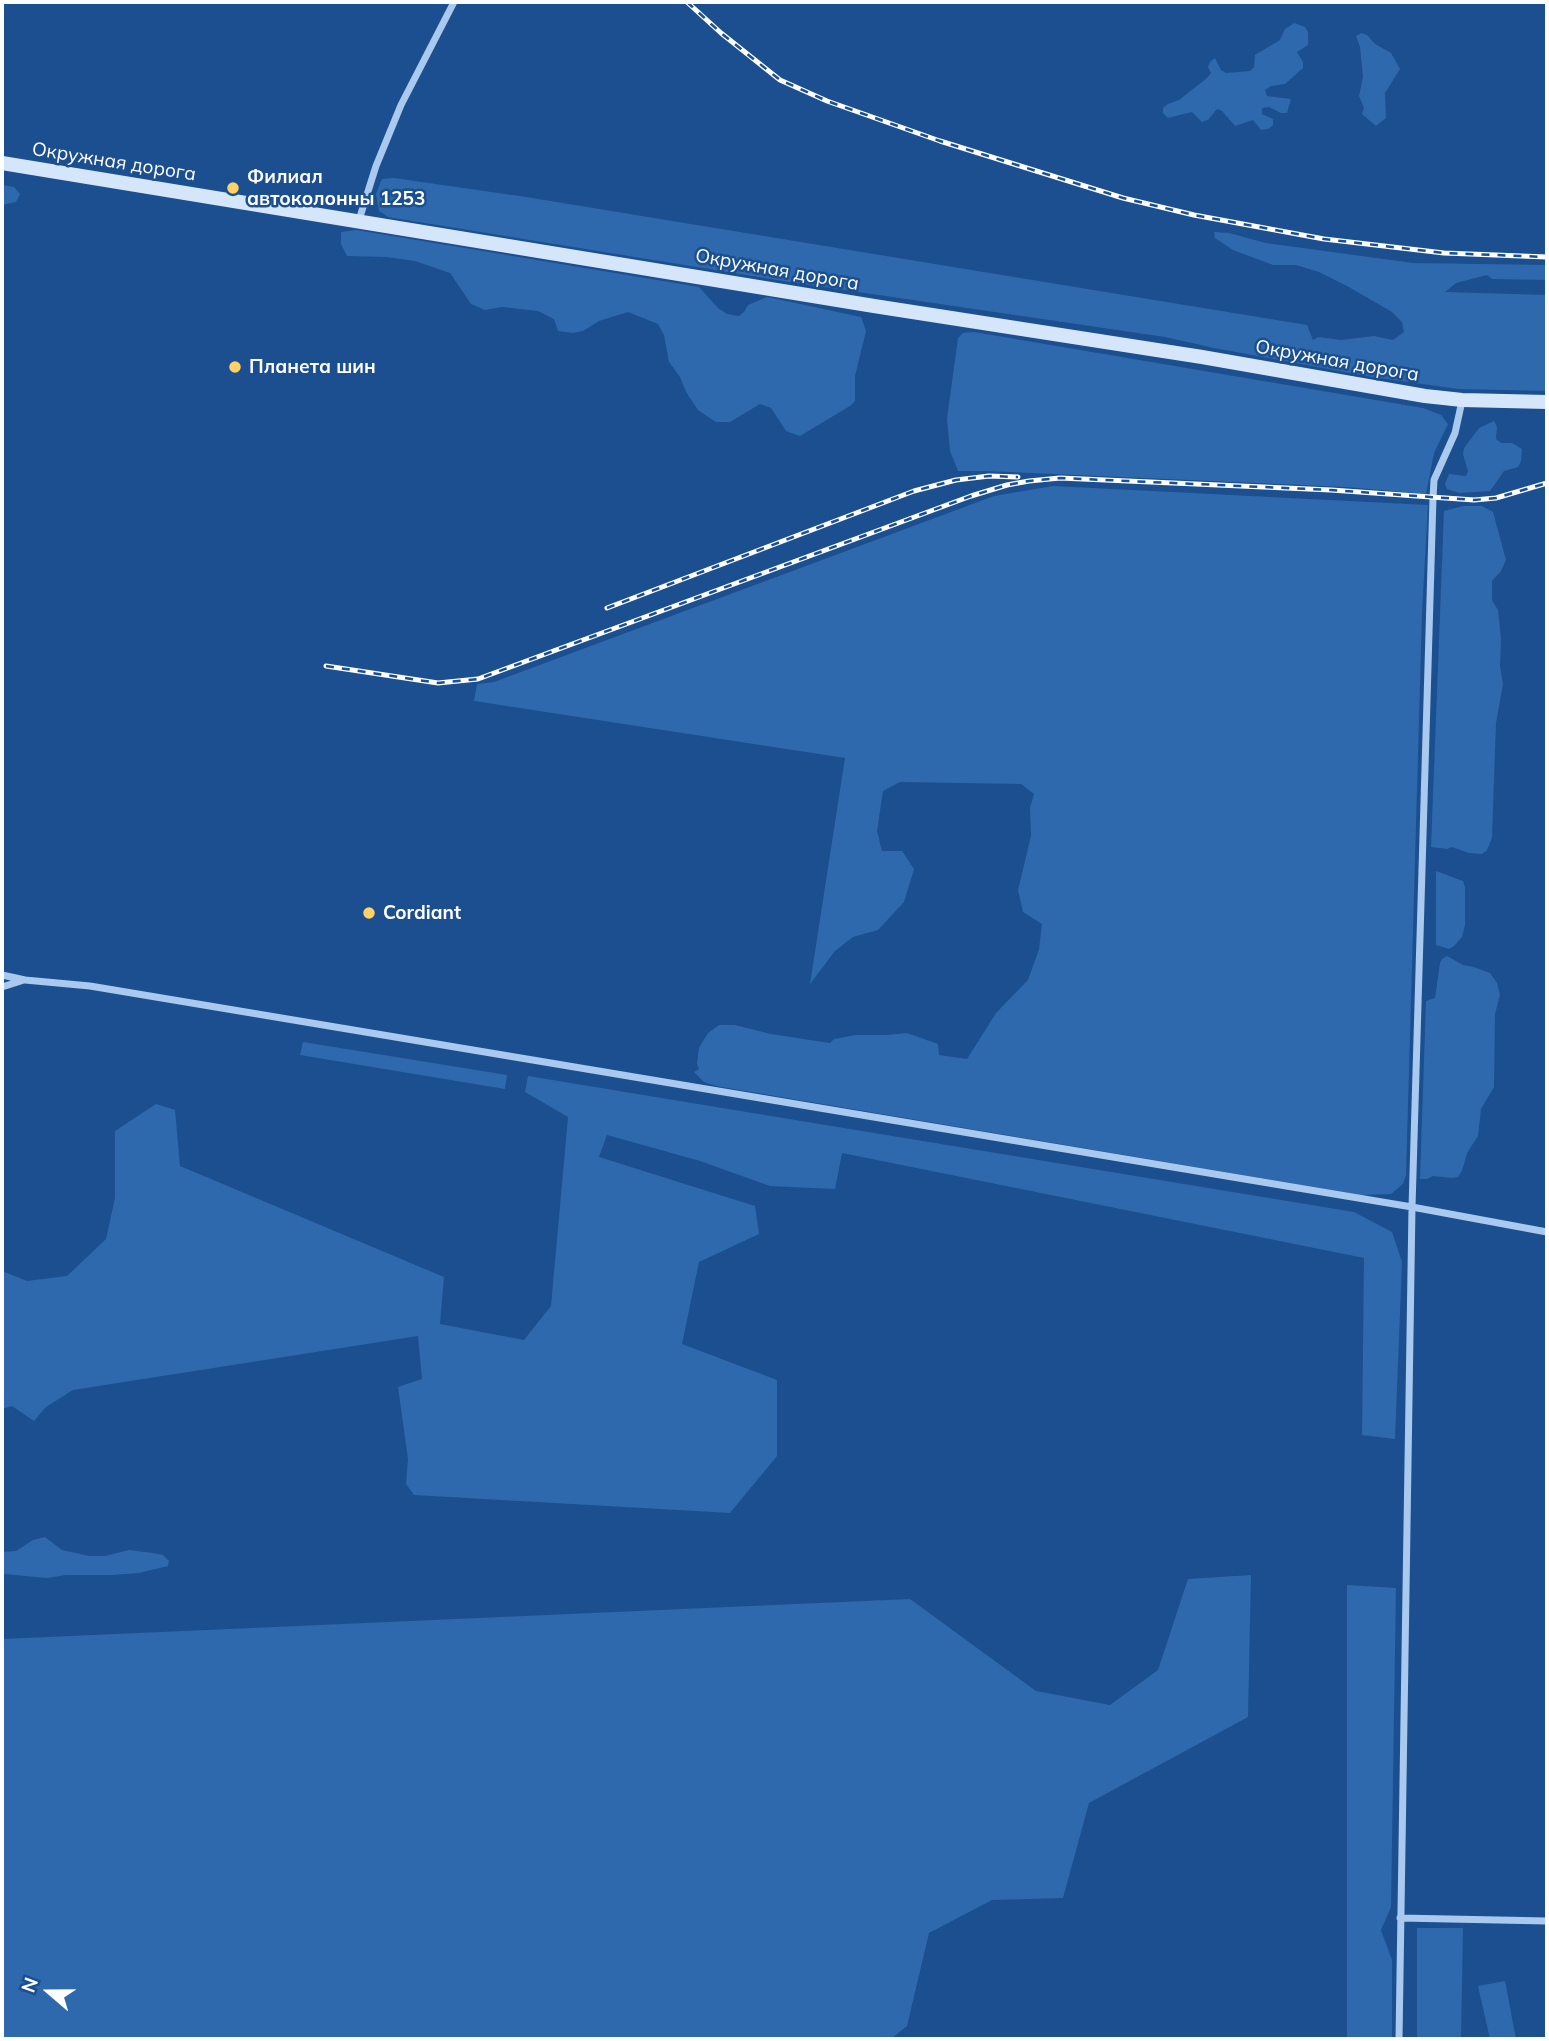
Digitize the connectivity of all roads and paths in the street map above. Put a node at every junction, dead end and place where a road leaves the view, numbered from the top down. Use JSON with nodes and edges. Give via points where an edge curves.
{"nodes":[{"id":1,"x":454,"y":2,"type":"edge"},
{"id":2,"x":2,"y":163,"type":"edge"},
{"id":3,"x":359,"y":220,"type":"junction"},
{"id":4,"x":1462,"y":400,"type":"junction"},
{"id":5,"x":1547,"y":402,"type":"edge"},
{"id":6,"x":2,"y":975,"type":"edge"},
{"id":7,"x":25,"y":980,"type":"junction"},
{"id":8,"x":2,"y":987,"type":"edge"},
{"id":9,"x":1412,"y":1207,"type":"junction"},
{"id":10,"x":1547,"y":1232,"type":"edge"},
{"id":11,"x":1400,"y":1919,"type":"junction"},
{"id":12,"x":1547,"y":1921,"type":"edge"},
{"id":13,"x":1399,"y":2039,"type":"edge"}],
"edges":[{"from":1,"to":3,"type":"street","via":[[401,105]]},
{"from":2,"to":3,"type":"main road","name":"Окружная дорога"},
{"from":3,"to":4,"type":"main road","name":"Окружная дорога"},
{"from":4,"to":5,"type":"main road","name":"Окружная дорога"},
{"from":4,"to":9,"type":"street","via":[[1455,433],[1434,480]]},
{"from":6,"to":7,"type":"street"},
{"from":7,"to":8,"type":"street"},
{"from":7,"to":9,"type":"street","via":[[103,988]]},
{"from":9,"to":10,"type":"street"},
{"from":9,"to":11,"type":"street"},
{"from":11,"to":12,"type":"street"},
{"from":11,"to":13,"type":"street"}]}
